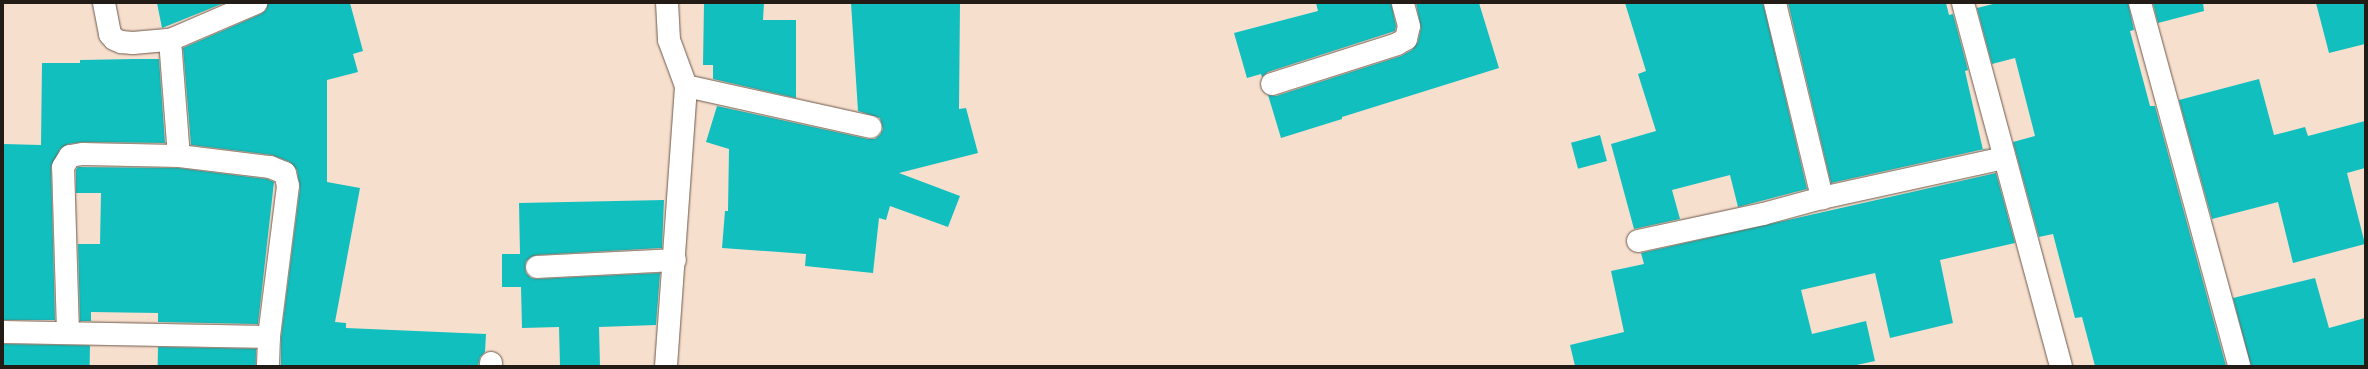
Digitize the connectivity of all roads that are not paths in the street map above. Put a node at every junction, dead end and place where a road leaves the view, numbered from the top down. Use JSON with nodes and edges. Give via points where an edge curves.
{"nodes":[{"id":1,"x":104,"y":3,"type":"edge"},
{"id":2,"x":256,"y":3,"type":"edge"},
{"id":3,"x":667,"y":3,"type":"edge"},
{"id":4,"x":1403,"y":3,"type":"edge"},
{"id":5,"x":1775,"y":3,"type":"edge"},
{"id":6,"x":1963,"y":3,"type":"edge"},
{"id":7,"x":2140,"y":3,"type":"edge"},
{"id":8,"x":170,"y":40,"type":"junction"},
{"id":9,"x":1272,"y":84,"type":"dead end"},
{"id":10,"x":686,"y":86,"type":"junction"},
{"id":11,"x":871,"y":127,"type":"dead end"},
{"id":12,"x":179,"y":156,"type":"junction"},
{"id":13,"x":2004,"y":158,"type":"junction"},
{"id":14,"x":1822,"y":198,"type":"junction"},
{"id":15,"x":1638,"y":241,"type":"dead end"},
{"id":16,"x":675,"y":260,"type":"junction"},
{"id":17,"x":536,"y":267,"type":"dead end"},
{"id":18,"x":3,"y":332,"type":"edge"},
{"id":19,"x":68,"y":333,"type":"junction"},
{"id":20,"x":269,"y":337,"type":"junction"},
{"id":21,"x":268,"y":366,"type":"edge"},
{"id":22,"x":666,"y":366,"type":"edge"},
{"id":23,"x":2062,"y":366,"type":"edge"},
{"id":24,"x":2239,"y":366,"type":"edge"}],
"edges":[{"from":1,"to":8,"type":"street","via":[[108,26],[114,39],[133,43]]},
{"from":2,"to":8,"type":"street"},
{"from":3,"to":10,"type":"street","via":[[669,40]]},
{"from":4,"to":9,"type":"street","via":[[1409,26],[1406,39]]},
{"from":5,"to":14,"type":"street"},
{"from":6,"to":13,"type":"street"},
{"from":7,"to":24,"type":"street"},
{"from":8,"to":12,"type":"street"},
{"from":10,"to":11,"type":"street"},
{"from":10,"to":16,"type":"street"},
{"from":12,"to":19,"type":"street","via":[[83,154],[70,156],[65,162],[63,167]]},
{"from":12,"to":20,"type":"street","via":[[270,167],[285,173],[288,186]]},
{"from":13,"to":14,"type":"street"},
{"from":13,"to":23,"type":"street"},
{"from":14,"to":15,"type":"street","via":[[1763,214]]},
{"from":16,"to":17,"type":"street"},
{"from":16,"to":22,"type":"street"},
{"from":18,"to":19,"type":"street"},
{"from":19,"to":20,"type":"street"},
{"from":20,"to":21,"type":"street"}]}
